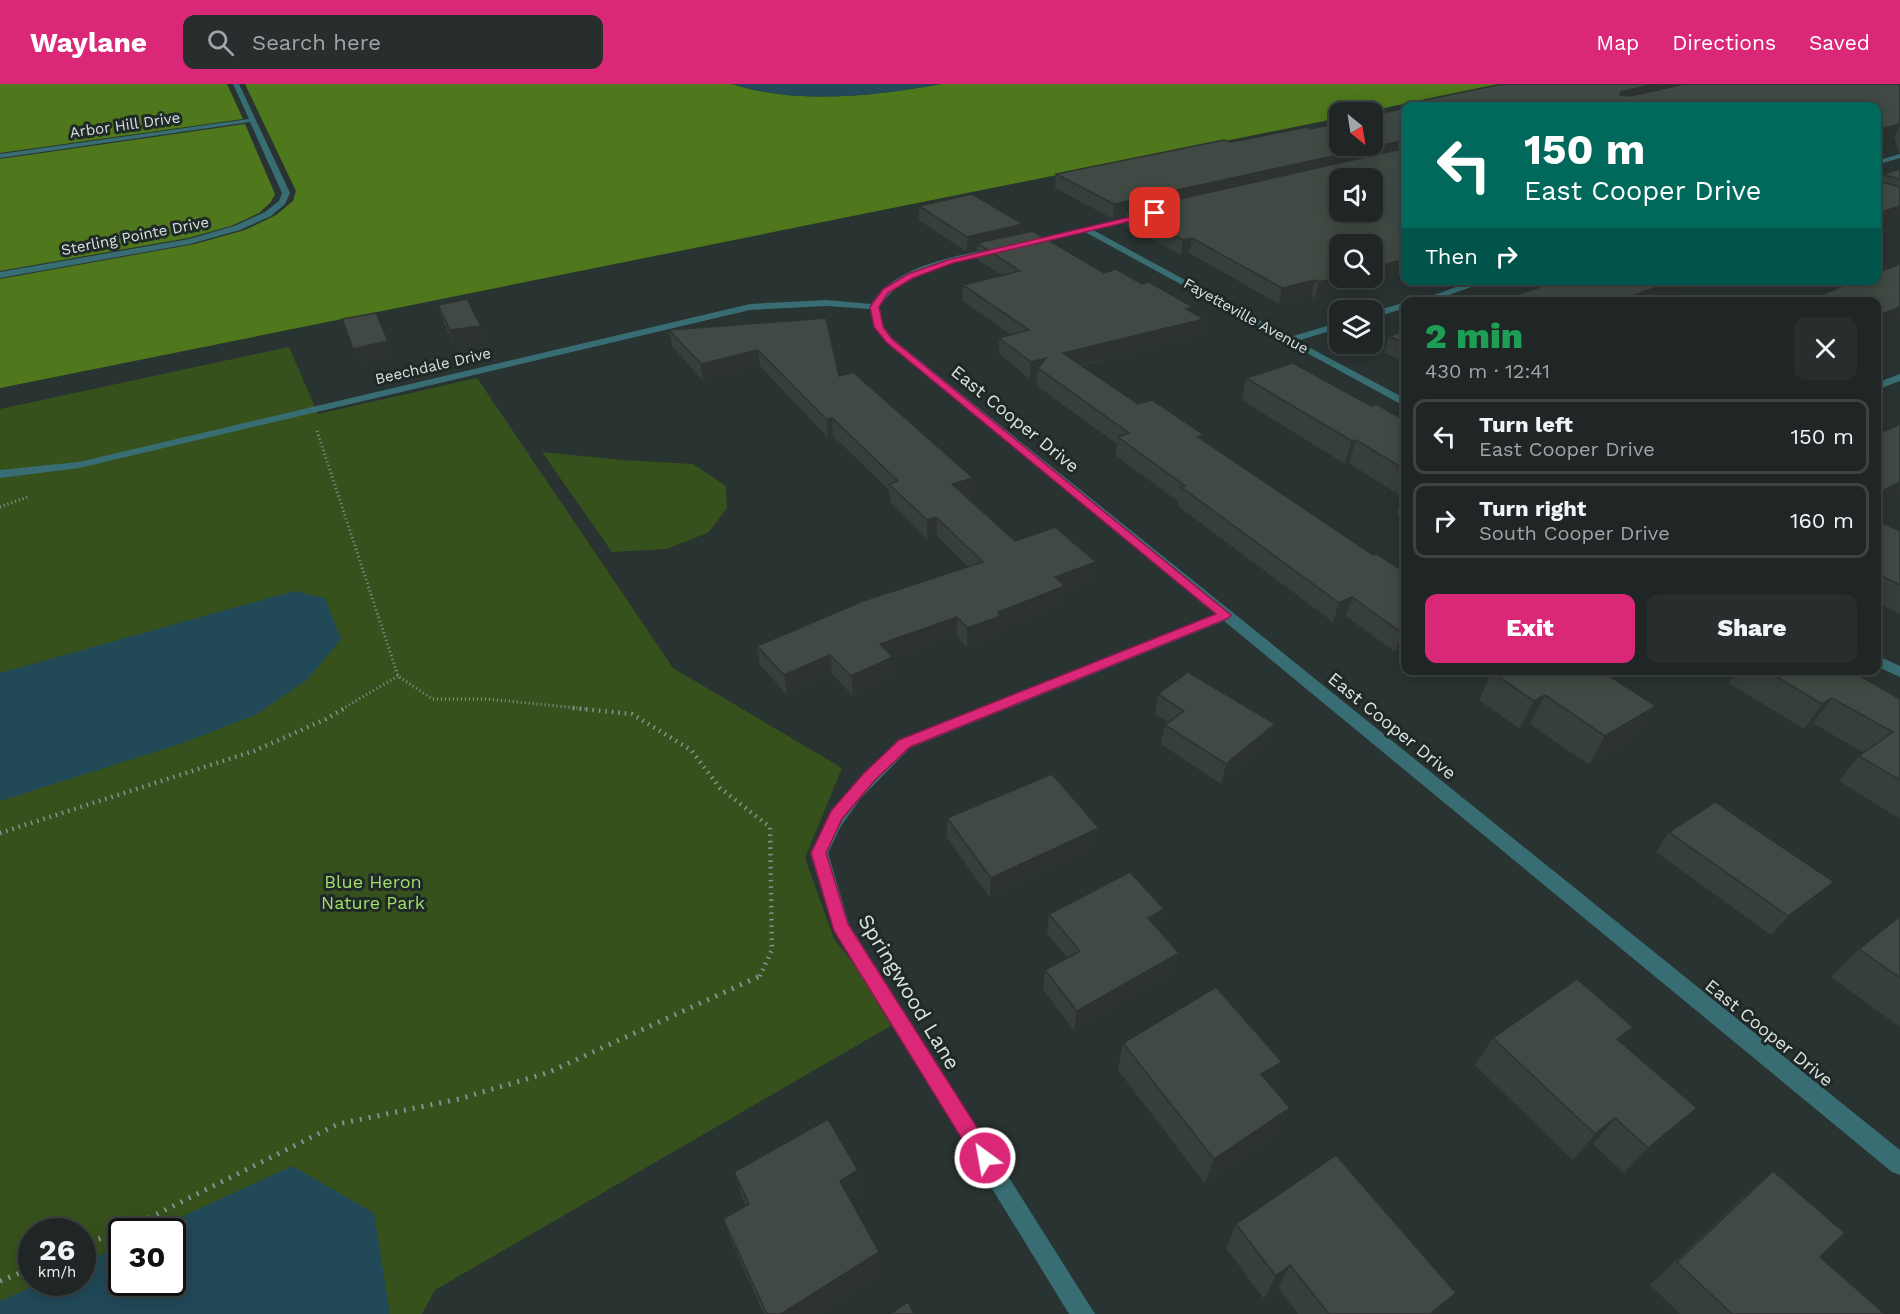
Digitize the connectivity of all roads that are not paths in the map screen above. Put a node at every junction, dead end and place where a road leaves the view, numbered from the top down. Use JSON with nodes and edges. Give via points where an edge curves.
{"nodes":[{"id":1,"x":236,"y":84,"type":"edge"},
{"id":2,"x":253,"y":120,"type":"junction"},
{"id":3,"x":0,"y":156,"type":"edge"},
{"id":4,"x":1900,"y":156,"type":"edge"},
{"id":5,"x":1881,"y":162,"type":"edge"},
{"id":6,"x":1155,"y":213,"type":"edge"},
{"id":7,"x":1086,"y":229,"type":"junction"},
{"id":8,"x":1018,"y":245,"type":"edge"},
{"id":9,"x":1007,"y":248,"type":"edge"},
{"id":10,"x":0,"y":275,"type":"edge"},
{"id":11,"x":1471,"y":285,"type":"edge"},
{"id":12,"x":1434,"y":297,"type":"edge"},
{"id":13,"x":1401,"y":306,"type":"edge"},
{"id":14,"x":874,"y":307,"type":"junction"},
{"id":15,"x":1383,"y":312,"type":"edge"},
{"id":16,"x":1329,"y":328,"type":"edge"},
{"id":17,"x":1290,"y":340,"type":"junction"},
{"id":18,"x":1900,"y":377,"type":"edge"},
{"id":19,"x":1881,"y":385,"type":"edge"},
{"id":20,"x":1401,"y":401,"type":"edge"},
{"id":21,"x":0,"y":474,"type":"edge"},
{"id":22,"x":1225,"y":615,"type":"junction"},
{"id":23,"x":1881,"y":662,"type":"edge"},
{"id":24,"x":1900,"y":672,"type":"edge"},
{"id":25,"x":1900,"y":1164,"type":"edge"},
{"id":26,"x":1083,"y":1314,"type":"edge"}],
"edges":[{"from":1,"to":2,"type":"street","name":"Sterling Pointe Drive"},
{"from":2,"to":3,"type":"street","name":"Arbor Hill Drive"},
{"from":2,"to":10,"type":"street","name":"Sterling Pointe Drive","via":[[286,193],[268,214],[237,228],[190,241]]},
{"from":4,"to":5,"type":"street"},
{"from":6,"to":7,"type":"street"},
{"from":7,"to":8,"type":"street"},
{"from":7,"to":17,"type":"street","name":"Fayetteville Avenue"},
{"from":9,"to":14,"type":"street","via":[[950,261],[911,276],[885,291]]},
{"from":11,"to":12,"type":"street"},
{"from":13,"to":15,"type":"street"},
{"from":14,"to":21,"type":"street","name":"Beechdale Drive","via":[[826,303],[750,307],[79,465]]},
{"from":14,"to":22,"type":"street","name":"East Cooper Drive","via":[[879,327],[889,340]]},
{"from":16,"to":17,"type":"street"},
{"from":17,"to":20,"type":"street","name":"Fayetteville Avenue"},
{"from":18,"to":19,"type":"street"},
{"from":22,"to":25,"type":"street","name":"East Cooper Drive"},
{"from":22,"to":26,"type":"street","name":"Springwood Lane","via":[[904,744],[837,815],[819,853],[840,926]]},
{"from":23,"to":24,"type":"street"}]}
